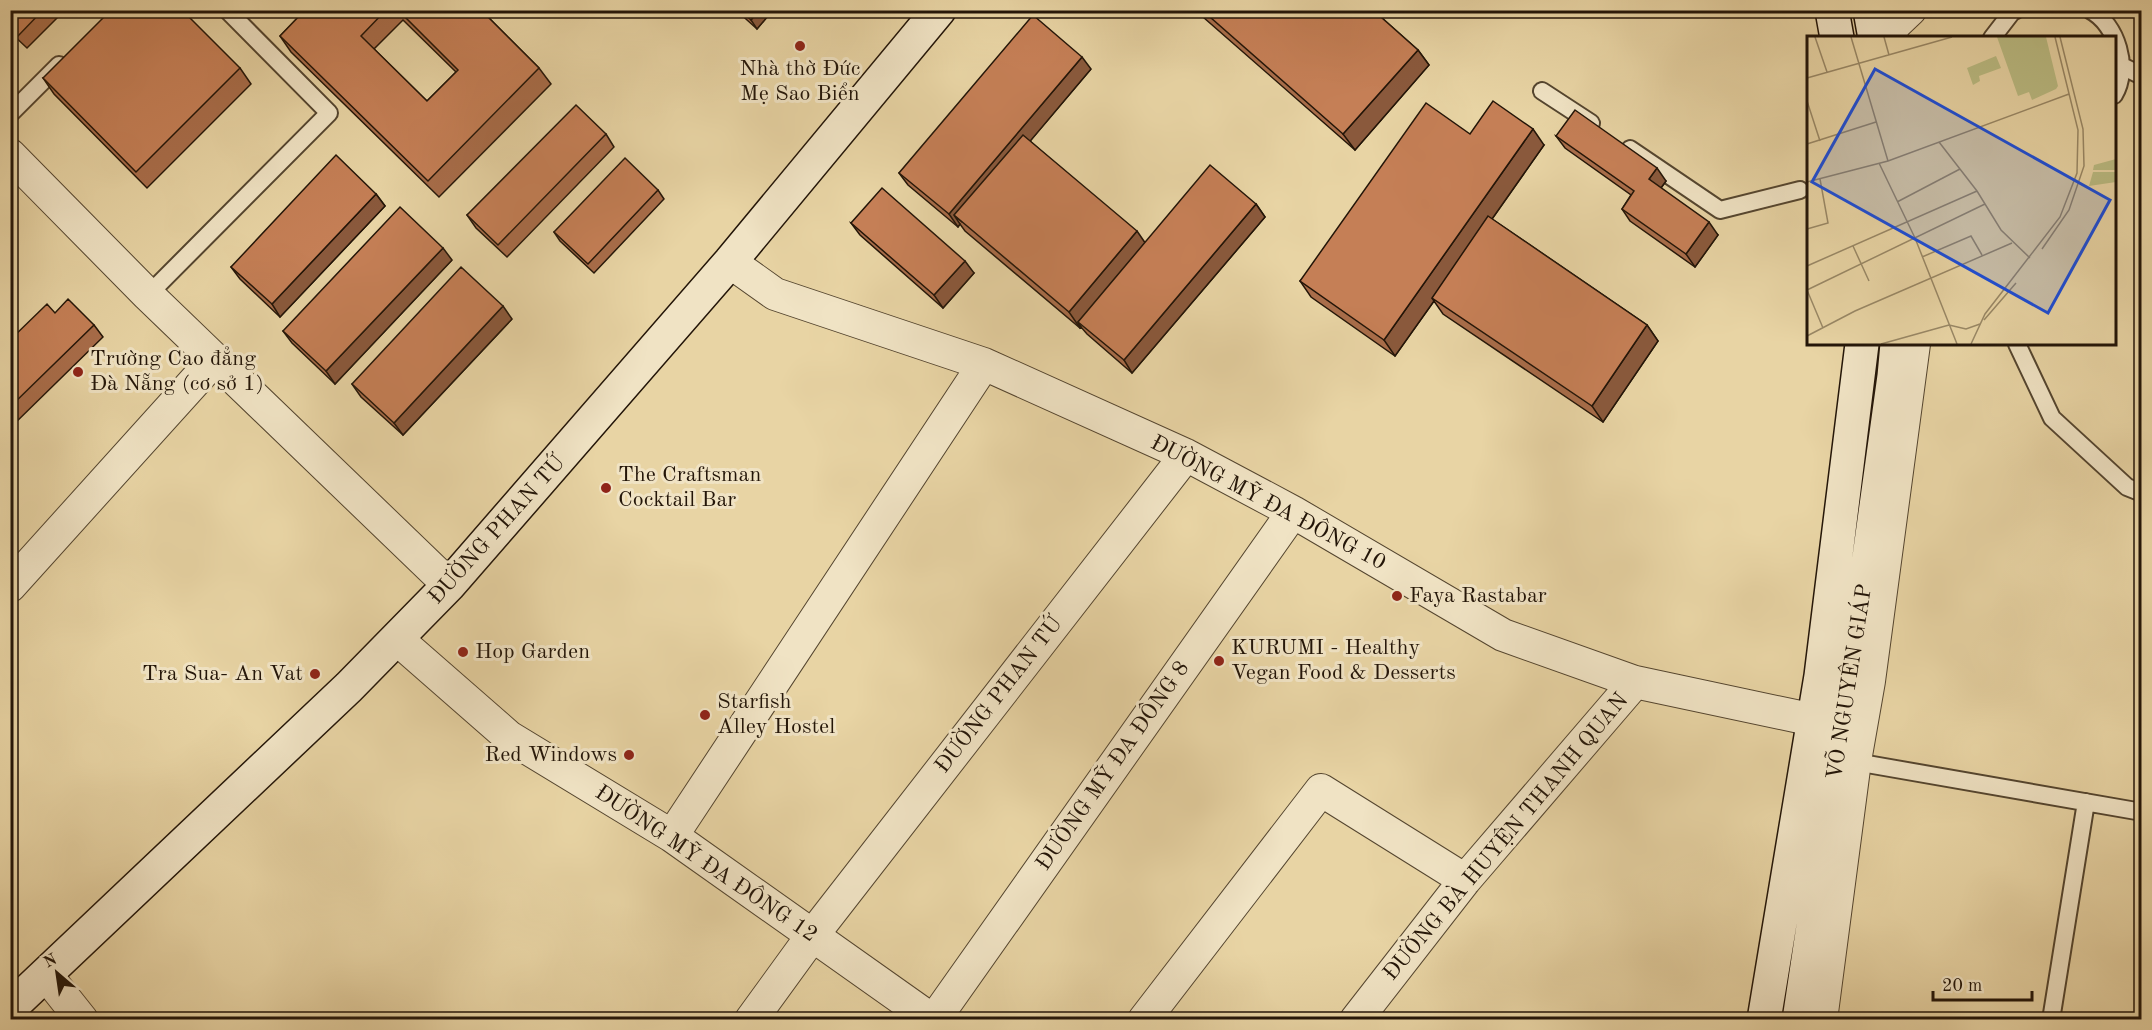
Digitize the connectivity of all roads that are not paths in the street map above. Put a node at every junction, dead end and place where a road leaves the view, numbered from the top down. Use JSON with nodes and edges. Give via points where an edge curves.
{"nodes":[{"id":1,"x":227,"y":10,"type":"edge"},
{"id":2,"x":939,"y":10,"type":"edge"},
{"id":3,"x":1832,"y":10,"type":"edge"},
{"id":4,"x":1870,"y":10,"type":"edge"},
{"id":5,"x":1910,"y":10,"type":"edge"},
{"id":6,"x":2016,"y":10,"type":"edge"},
{"id":7,"x":2090,"y":10,"type":"edge"},
{"id":8,"x":1837,"y":36,"type":"edge"},
{"id":9,"x":1875,"y":36,"type":"edge"},
{"id":10,"x":1892,"y":36,"type":"edge"},
{"id":11,"x":1994,"y":36,"type":"edge"},
{"id":12,"x":2114,"y":36,"type":"edge"},
{"id":13,"x":2116,"y":41,"type":"edge"},
{"id":14,"x":73,"y":50,"type":"edge"},
{"id":15,"x":2122,"y":66,"type":"junction"},
{"id":16,"x":2142,"y":76,"type":"edge"},
{"id":17,"x":1542,"y":91,"type":"dead end"},
{"id":18,"x":2116,"y":92,"type":"edge"},
{"id":19,"x":10,"y":114,"type":"edge"},
{"id":20,"x":10,"y":155,"type":"edge"},
{"id":21,"x":1800,"y":190,"type":"dead end"},
{"id":22,"x":730,"y":262,"type":"junction"},
{"id":23,"x":148,"y":295,"type":"junction"},
{"id":24,"x":1862,"y":345,"type":"edge"},
{"id":25,"x":1897,"y":345,"type":"edge"},
{"id":26,"x":1914,"y":345,"type":"edge"},
{"id":27,"x":2017,"y":345,"type":"edge"},
{"id":28,"x":214,"y":360,"type":"junction"},
{"id":29,"x":984,"y":364,"type":"junction"},
{"id":30,"x":1186,"y":455,"type":"junction"},
{"id":31,"x":2142,"y":493,"type":"edge"},
{"id":32,"x":1293,"y":512,"type":"junction"},
{"id":33,"x":449,"y":585,"type":"junction"},
{"id":34,"x":10,"y":586,"type":"edge"},
{"id":35,"x":397,"y":639,"type":"junction"},
{"id":36,"x":1635,"y":682,"type":"junction"},
{"id":37,"x":1829,"y":722,"type":"junction"},
{"id":38,"x":1846,"y":760,"type":"junction"},
{"id":39,"x":2086,"y":802,"type":"junction"},
{"id":40,"x":2142,"y":812,"type":"edge"},
{"id":41,"x":672,"y":836,"type":"junction"},
{"id":42,"x":1465,"y":880,"type":"junction"},
{"id":43,"x":812,"y":936,"type":"junction"},
{"id":44,"x":47,"y":976,"type":"junction"},
{"id":45,"x":10,"y":1008,"type":"edge"},
{"id":46,"x":82,"y":1020,"type":"edge"},
{"id":47,"x":751,"y":1020,"type":"edge"},
{"id":48,"x":933,"y":1020,"type":"edge"},
{"id":49,"x":1144,"y":1020,"type":"edge"},
{"id":50,"x":1356,"y":1020,"type":"edge"},
{"id":51,"x":1764,"y":1020,"type":"edge"},
{"id":52,"x":1799,"y":1020,"type":"edge"},
{"id":53,"x":1821,"y":1020,"type":"edge"},
{"id":54,"x":2051,"y":1020,"type":"edge"}],
"edges":[{"from":1,"to":23,"type":"lane","via":[[329,113]]},
{"from":2,"to":22,"type":"main road","name":"ĐƯỜNG PHAN TỨ"},
{"from":3,"to":8,"type":"main road"},
{"from":4,"to":9,"type":"main road"},
{"from":5,"to":10,"type":"street","via":[[1890,29]]},
{"from":6,"to":11,"type":"lane"},
{"from":7,"to":12,"type":"lane"},
{"from":13,"to":15,"type":"lane"},
{"from":14,"to":19,"type":"lane"},
{"from":15,"to":16,"type":"lane"},
{"from":15,"to":18,"type":"lane"},
{"from":17,"to":21,"type":"lane","via":[[1720,210]]},
{"from":20,"to":23,"type":"street"},
{"from":22,"to":29,"type":"street","name":"ĐƯỜNG MỸ ĐA ĐÔNG 10","via":[[774,294]]},
{"from":22,"to":33,"type":"main road","name":"ĐƯỜNG PHAN TỨ"},
{"from":23,"to":28,"type":"street"},
{"from":24,"to":37,"type":"main road","name":"VÕ NGUYÊN GIÁP"},
{"from":25,"to":37,"type":"main road","name":"VÕ NGUYÊN GIÁP","via":[[1854,668]]},
{"from":26,"to":38,"type":"street","via":[[1869,681]]},
{"from":27,"to":31,"type":"lane","via":[[2052,418],[2127,487]]},
{"from":28,"to":33,"type":"street"},
{"from":28,"to":34,"type":"street"},
{"from":29,"to":30,"type":"street","name":"ĐƯỜNG MỸ ĐA ĐÔNG 10"},
{"from":29,"to":41,"type":"street"},
{"from":30,"to":32,"type":"street","name":"ĐƯỜNG MỸ ĐA ĐÔNG 10"},
{"from":30,"to":43,"type":"street","name":"ĐƯỜNG PHAN TỨ"},
{"from":32,"to":36,"type":"street","name":"ĐƯỜNG MỸ ĐA ĐÔNG 10","via":[[1503,635]]},
{"from":32,"to":48,"type":"street","name":"ĐƯỜNG MỸ ĐA ĐÔNG 8"},
{"from":33,"to":35,"type":"main road","name":"ĐƯỜNG PHAN TỨ"},
{"from":35,"to":41,"type":"street","name":"ĐƯỜNG MỸ ĐA ĐÔNG 12","via":[[509,737]]},
{"from":35,"to":44,"type":"main road","name":"ĐƯỜNG PHAN TỨ"},
{"from":36,"to":37,"type":"street","name":"ĐƯỜNG MỸ ĐA ĐÔNG 10"},
{"from":36,"to":42,"type":"street","name":"ĐƯỜNG BÀ HUYỆN THANH QUAN"},
{"from":37,"to":38,"type":"main road","name":"VÕ NGUYÊN GIÁP"},
{"from":37,"to":51,"type":"main road","name":"VÕ NGUYÊN GIÁP"},
{"from":38,"to":39,"type":"lane"},
{"from":38,"to":52,"type":"main road","name":"VÕ NGUYÊN GIÁP"},
{"from":38,"to":53,"type":"street"},
{"from":39,"to":40,"type":"lane"},
{"from":39,"to":54,"type":"lane"},
{"from":41,"to":43,"type":"street","name":"ĐƯỜNG MỸ ĐA ĐÔNG 12"},
{"from":42,"to":49,"type":"street","via":[[1321,790]]},
{"from":42,"to":50,"type":"street","name":"ĐƯỜNG BÀ HUYỆN THANH QUAN"},
{"from":43,"to":47,"type":"street","name":"ĐƯỜNG PHAN TỨ"},
{"from":43,"to":48,"type":"street","name":"ĐƯỜNG MỸ ĐA ĐÔNG 12"},
{"from":44,"to":45,"type":"main road","name":"ĐƯỜNG PHAN TỨ"},
{"from":44,"to":46,"type":"street"}]}
